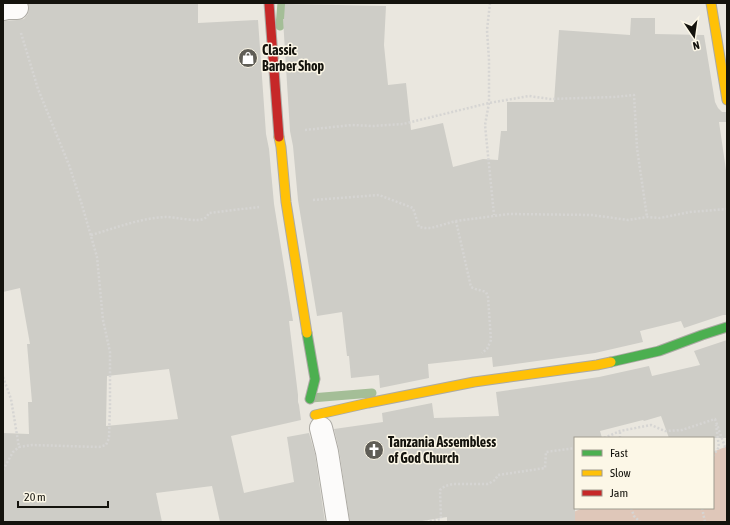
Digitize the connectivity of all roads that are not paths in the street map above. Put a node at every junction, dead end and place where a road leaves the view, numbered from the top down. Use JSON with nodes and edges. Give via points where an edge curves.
{"nodes":[{"id":1,"x":269,"y":3,"type":"edge"},
{"id":2,"x":710,"y":3,"type":"edge"},
{"id":3,"x":727,"y":100,"type":"edge"},
{"id":4,"x":727,"y":327,"type":"edge"},
{"id":5,"x":310,"y":399,"type":"dead end"},
{"id":6,"x":318,"y":421,"type":"joint"},
{"id":7,"x":338,"y":522,"type":"edge"}],
"edges":[{"from":1,"to":5,"type":"street","via":[[278,133],[286,202],[315,379]]},
{"from":2,"to":3,"type":"street"},
{"from":4,"to":6,"type":"street","via":[[659,351],[597,365],[474,382],[368,403]]},
{"from":6,"to":7,"type":"street","via":[[327,452]]}]}
